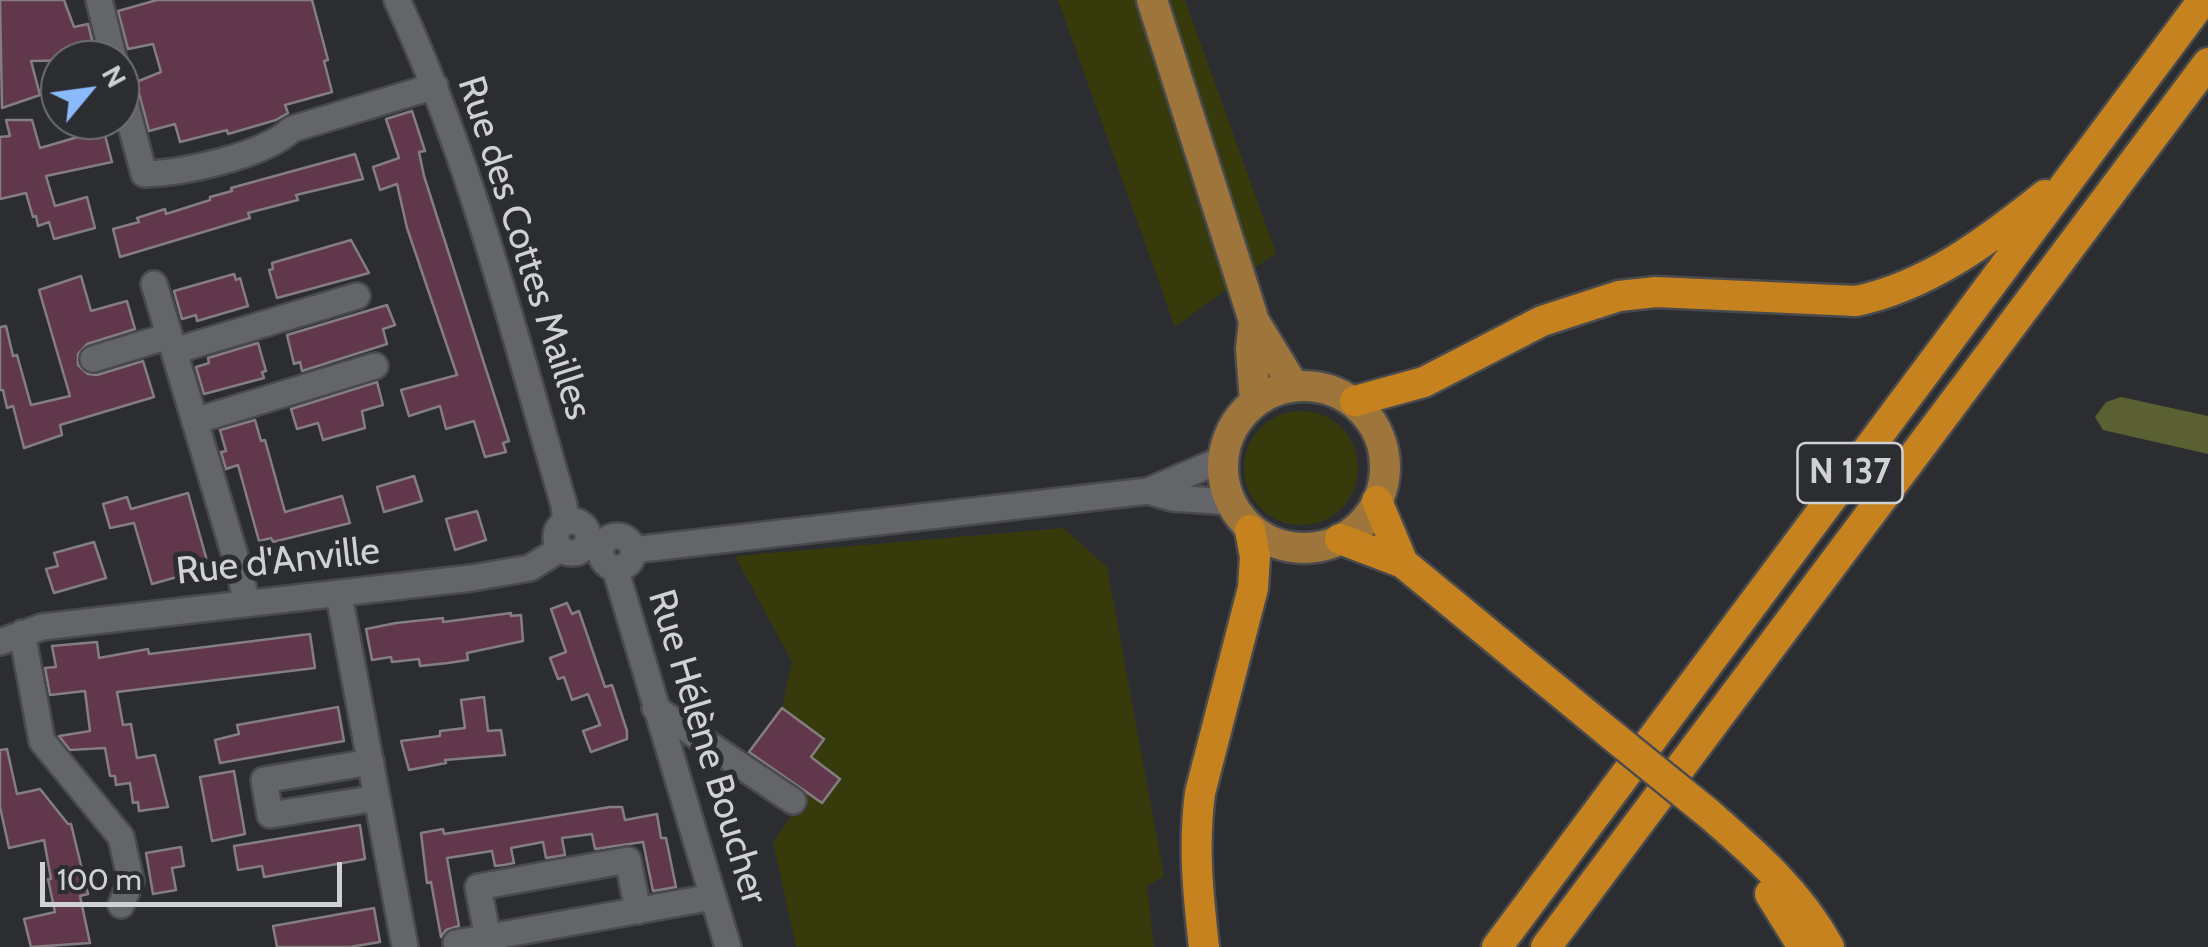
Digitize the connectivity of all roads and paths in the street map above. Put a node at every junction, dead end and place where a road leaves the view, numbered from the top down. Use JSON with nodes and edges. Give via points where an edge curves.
{"nodes":[{"id":1,"x":397,"y":0,"type":"edge"},
{"id":2,"x":1152,"y":0,"type":"edge"},
{"id":3,"x":2204,"y":0,"type":"edge"},
{"id":4,"x":99,"y":2,"type":"edge"},
{"id":5,"x":109,"y":40,"type":"edge"},
{"id":6,"x":2208,"y":62,"type":"edge"},
{"id":7,"x":435,"y":86,"type":"junction"},
{"id":8,"x":135,"y":140,"type":"edge"},
{"id":9,"x":2078,"y":168,"type":"junction"},
{"id":10,"x":154,"y":284,"type":"dead end"},
{"id":11,"x":357,"y":296,"type":"dead end"},
{"id":12,"x":1254,"y":321,"type":"junction"},
{"id":13,"x":172,"y":344,"type":"junction"},
{"id":14,"x":93,"y":359,"type":"dead end"},
{"id":15,"x":375,"y":366,"type":"dead end"},
{"id":16,"x":1293,"y":386,"type":"junction"},
{"id":17,"x":1255,"y":401,"type":"junction"},
{"id":18,"x":1355,"y":402,"type":"junction"},
{"id":19,"x":194,"y":421,"type":"junction"},
{"id":20,"x":1222,"y":459,"type":"junction"},
{"id":21,"x":1148,"y":491,"type":"junction"},
{"id":22,"x":1377,"y":501,"type":"junction"},
{"id":23,"x":1231,"y":502,"type":"junction"},
{"id":24,"x":1250,"y":530,"type":"junction"},
{"id":25,"x":1340,"y":539,"type":"junction"},
{"id":26,"x":594,"y":546,"type":"junction"},
{"id":27,"x":1403,"y":564,"type":"junction"},
{"id":28,"x":339,"y":595,"type":"junction"},
{"id":29,"x":246,"y":602,"type":"junction"},
{"id":30,"x":11,"y":637,"type":"edge"},
{"id":31,"x":656,"y":708,"type":"junction"},
{"id":32,"x":371,"y":762,"type":"junction"},
{"id":33,"x":378,"y":798,"type":"junction"},
{"id":34,"x":794,"y":801,"type":"dead end"},
{"id":35,"x":1719,"y":823,"type":"junction"},
{"id":36,"x":713,"y":898,"type":"junction"},
{"id":37,"x":121,"y":906,"type":"dead end"},
{"id":38,"x":638,"y":911,"type":"junction"},
{"id":39,"x":488,"y":938,"type":"junction"},
{"id":40,"x":1555,"y":940,"type":"edge"},
{"id":41,"x":405,"y":947,"type":"edge"},
{"id":42,"x":456,"y":947,"type":"edge"},
{"id":43,"x":728,"y":947,"type":"edge"},
{"id":44,"x":1204,"y":947,"type":"edge"},
{"id":45,"x":1497,"y":947,"type":"edge"},
{"id":46,"x":1803,"y":947,"type":"edge"},
{"id":47,"x":1829,"y":947,"type":"edge"}],
"edges":[{"from":1,"to":7,"type":"street","name":"Rue des Cottes Mailles"},
{"from":2,"to":12,"type":"main road"},
{"from":3,"to":9,"type":"highway","number":"N 137"},
{"from":4,"to":5,"type":"street"},
{"from":6,"to":40,"type":"highway","number":"N 137"},
{"from":7,"to":8,"type":"street","via":[[292,129],[278,142],[176,174],[144,174]]},
{"from":7,"to":26,"type":"street","name":"Rue des Cottes Mailles","via":[[564,505]]},
{"from":9,"to":18,"type":"highway","via":[[1976,248],[1885,295],[1856,301],[1619,296],[1542,321],[1424,382]]},
{"from":9,"to":45,"type":"highway","number":"N 137"},
{"from":10,"to":13,"type":"street"},
{"from":11,"to":13,"type":"street"},
{"from":12,"to":16,"type":"main road"},
{"from":12,"to":17,"type":"main road"},
{"from":13,"to":14,"type":"street"},
{"from":13,"to":19,"type":"street"},
{"from":15,"to":19,"type":"street"},
{"from":16,"to":17,"type":"main road"},
{"from":16,"to":18,"type":"main road","via":[[1322,387]]},
{"from":17,"to":20,"type":"main road","via":[[1228,437]]},
{"from":18,"to":22,"type":"main road","via":[[1384,452]]},
{"from":19,"to":29,"type":"street"},
{"from":20,"to":21,"type":"street","name":"Rue d'Anville"},
{"from":20,"to":23,"type":"main road"},
{"from":21,"to":23,"type":"street","name":"Rue d'Anville"},
{"from":21,"to":26,"type":"street","name":"Rue d'Anville"},
{"from":22,"to":25,"type":"main road"},
{"from":22,"to":27,"type":"highway"},
{"from":23,"to":24,"type":"main road"},
{"from":24,"to":25,"type":"main road","via":[[1297,548]]},
{"from":24,"to":44,"type":"highway","via":[[1254,588],[1196,826]]},
{"from":25,"to":27,"type":"highway"},
{"from":26,"to":28,"type":"street","name":"Rue d'Anville","via":[[530,568]]},
{"from":26,"to":31,"type":"street","name":"Rue Hélène Boucher"},
{"from":27,"to":35,"type":"highway","bridge":true},
{"from":28,"to":29,"type":"street","name":"Rue d'Anville"},
{"from":28,"to":32,"type":"street"},
{"from":29,"to":30,"type":"street","name":"Rue d'Anville"},
{"from":30,"to":37,"type":"street","via":[[42,742],[121,837],[131,881]]},
{"from":31,"to":34,"type":"street"},
{"from":31,"to":36,"type":"street","name":"Rue Hélène Boucher"},
{"from":32,"to":33,"type":"street"},
{"from":32,"to":33,"type":"street","via":[[264,780],[270,815]]},
{"from":33,"to":41,"type":"street"},
{"from":35,"to":46,"type":"highway"},
{"from":35,"to":47,"type":"highway","via":[[1770,866]]},
{"from":36,"to":38,"type":"street"},
{"from":36,"to":43,"type":"street","name":"Rue Hélène Boucher"},
{"from":38,"to":39,"type":"street"},
{"from":38,"to":39,"type":"street","via":[[628,860],[516,880],[478,888]]},
{"from":39,"to":42,"type":"street"}]}
